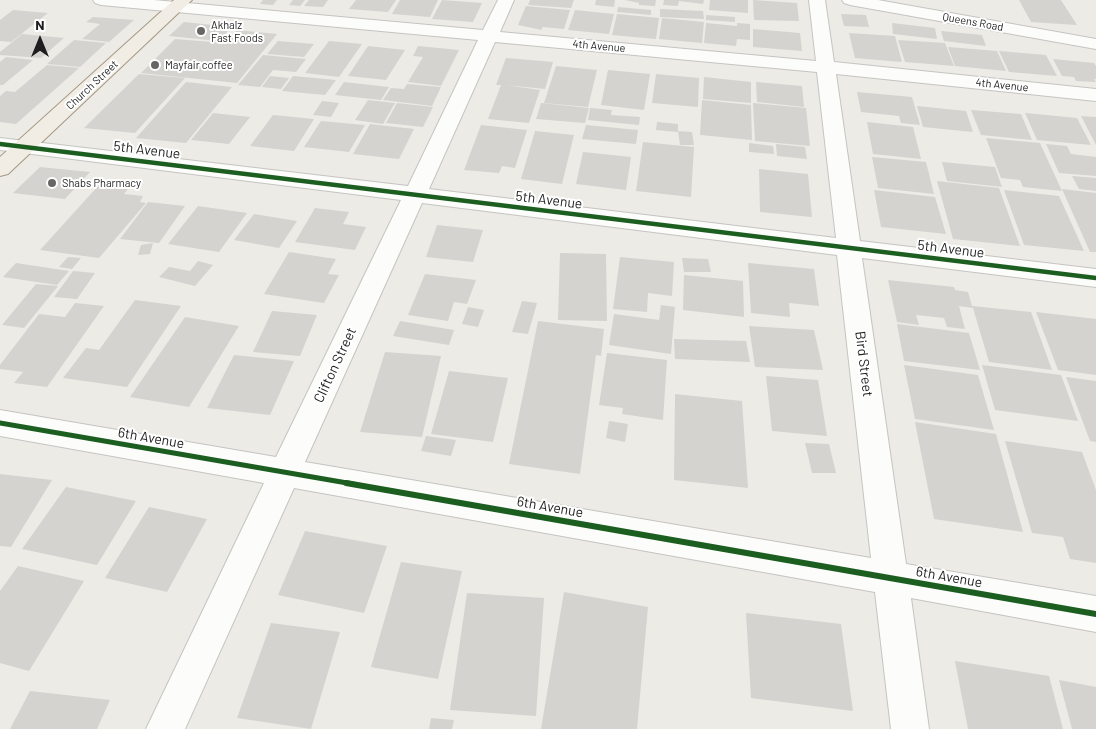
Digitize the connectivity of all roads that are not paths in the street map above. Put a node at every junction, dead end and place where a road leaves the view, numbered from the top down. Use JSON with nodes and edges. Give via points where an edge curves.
{"nodes":[{"id":1,"x":101,"y":0,"type":"edge"},
{"id":2,"x":506,"y":0,"type":"edge"},
{"id":3,"x":817,"y":0,"type":"edge"},
{"id":4,"x":850,"y":0,"type":"edge"},
{"id":5,"x":180,"y":4,"type":"edge"},
{"id":6,"x":489,"y":36,"type":"junction"},
{"id":7,"x":1096,"y":44,"type":"edge"},
{"id":8,"x":826,"y":67,"type":"junction"},
{"id":9,"x":1096,"y":95,"type":"edge"},
{"id":10,"x":0,"y":144,"type":"edge"},
{"id":11,"x":25,"y":147,"type":"junction"},
{"id":12,"x":0,"y":170,"type":"edge"},
{"id":13,"x":415,"y":194,"type":"junction"},
{"id":14,"x":849,"y":248,"type":"junction"},
{"id":15,"x":1096,"y":278,"type":"edge"},
{"id":16,"x":0,"y":423,"type":"edge"},
{"id":17,"x":285,"y":473,"type":"junction"},
{"id":18,"x":891,"y":578,"type":"junction"},
{"id":19,"x":1096,"y":614,"type":"edge"},
{"id":20,"x":165,"y":729,"type":"edge"},
{"id":21,"x":910,"y":729,"type":"edge"}],
"edges":[{"from":1,"to":5,"type":"street","name":"4th Avenue"},
{"from":2,"to":6,"type":"street","name":"Clifton Street"},
{"from":3,"to":8,"type":"street","name":"Bird Street"},
{"from":4,"to":7,"type":"street","name":"Queens Road"},
{"from":5,"to":6,"type":"street","name":"4th Avenue"},
{"from":5,"to":11,"type":"main road","name":"Church Street"},
{"from":6,"to":8,"type":"street","name":"4th Avenue"},
{"from":6,"to":13,"type":"street","name":"Clifton Street"},
{"from":8,"to":9,"type":"street","name":"4th Avenue"},
{"from":8,"to":14,"type":"street","name":"Bird Street"},
{"from":10,"to":11,"type":"street","name":"5th Avenue"},
{"from":11,"to":12,"type":"main road","name":"Church Street"},
{"from":11,"to":13,"type":"street","name":"5th Avenue"},
{"from":13,"to":14,"type":"street","name":"5th Avenue"},
{"from":13,"to":17,"type":"street","name":"Clifton Street"},
{"from":14,"to":15,"type":"street","name":"5th Avenue"},
{"from":14,"to":18,"type":"street","name":"Bird Street"},
{"from":16,"to":17,"type":"street","name":"6th Avenue"},
{"from":17,"to":18,"type":"street","name":"6th Avenue"},
{"from":17,"to":20,"type":"street","name":"Clifton Street"},
{"from":18,"to":19,"type":"street","name":"6th Avenue"},
{"from":18,"to":21,"type":"street","name":"Bird Street"}]}
